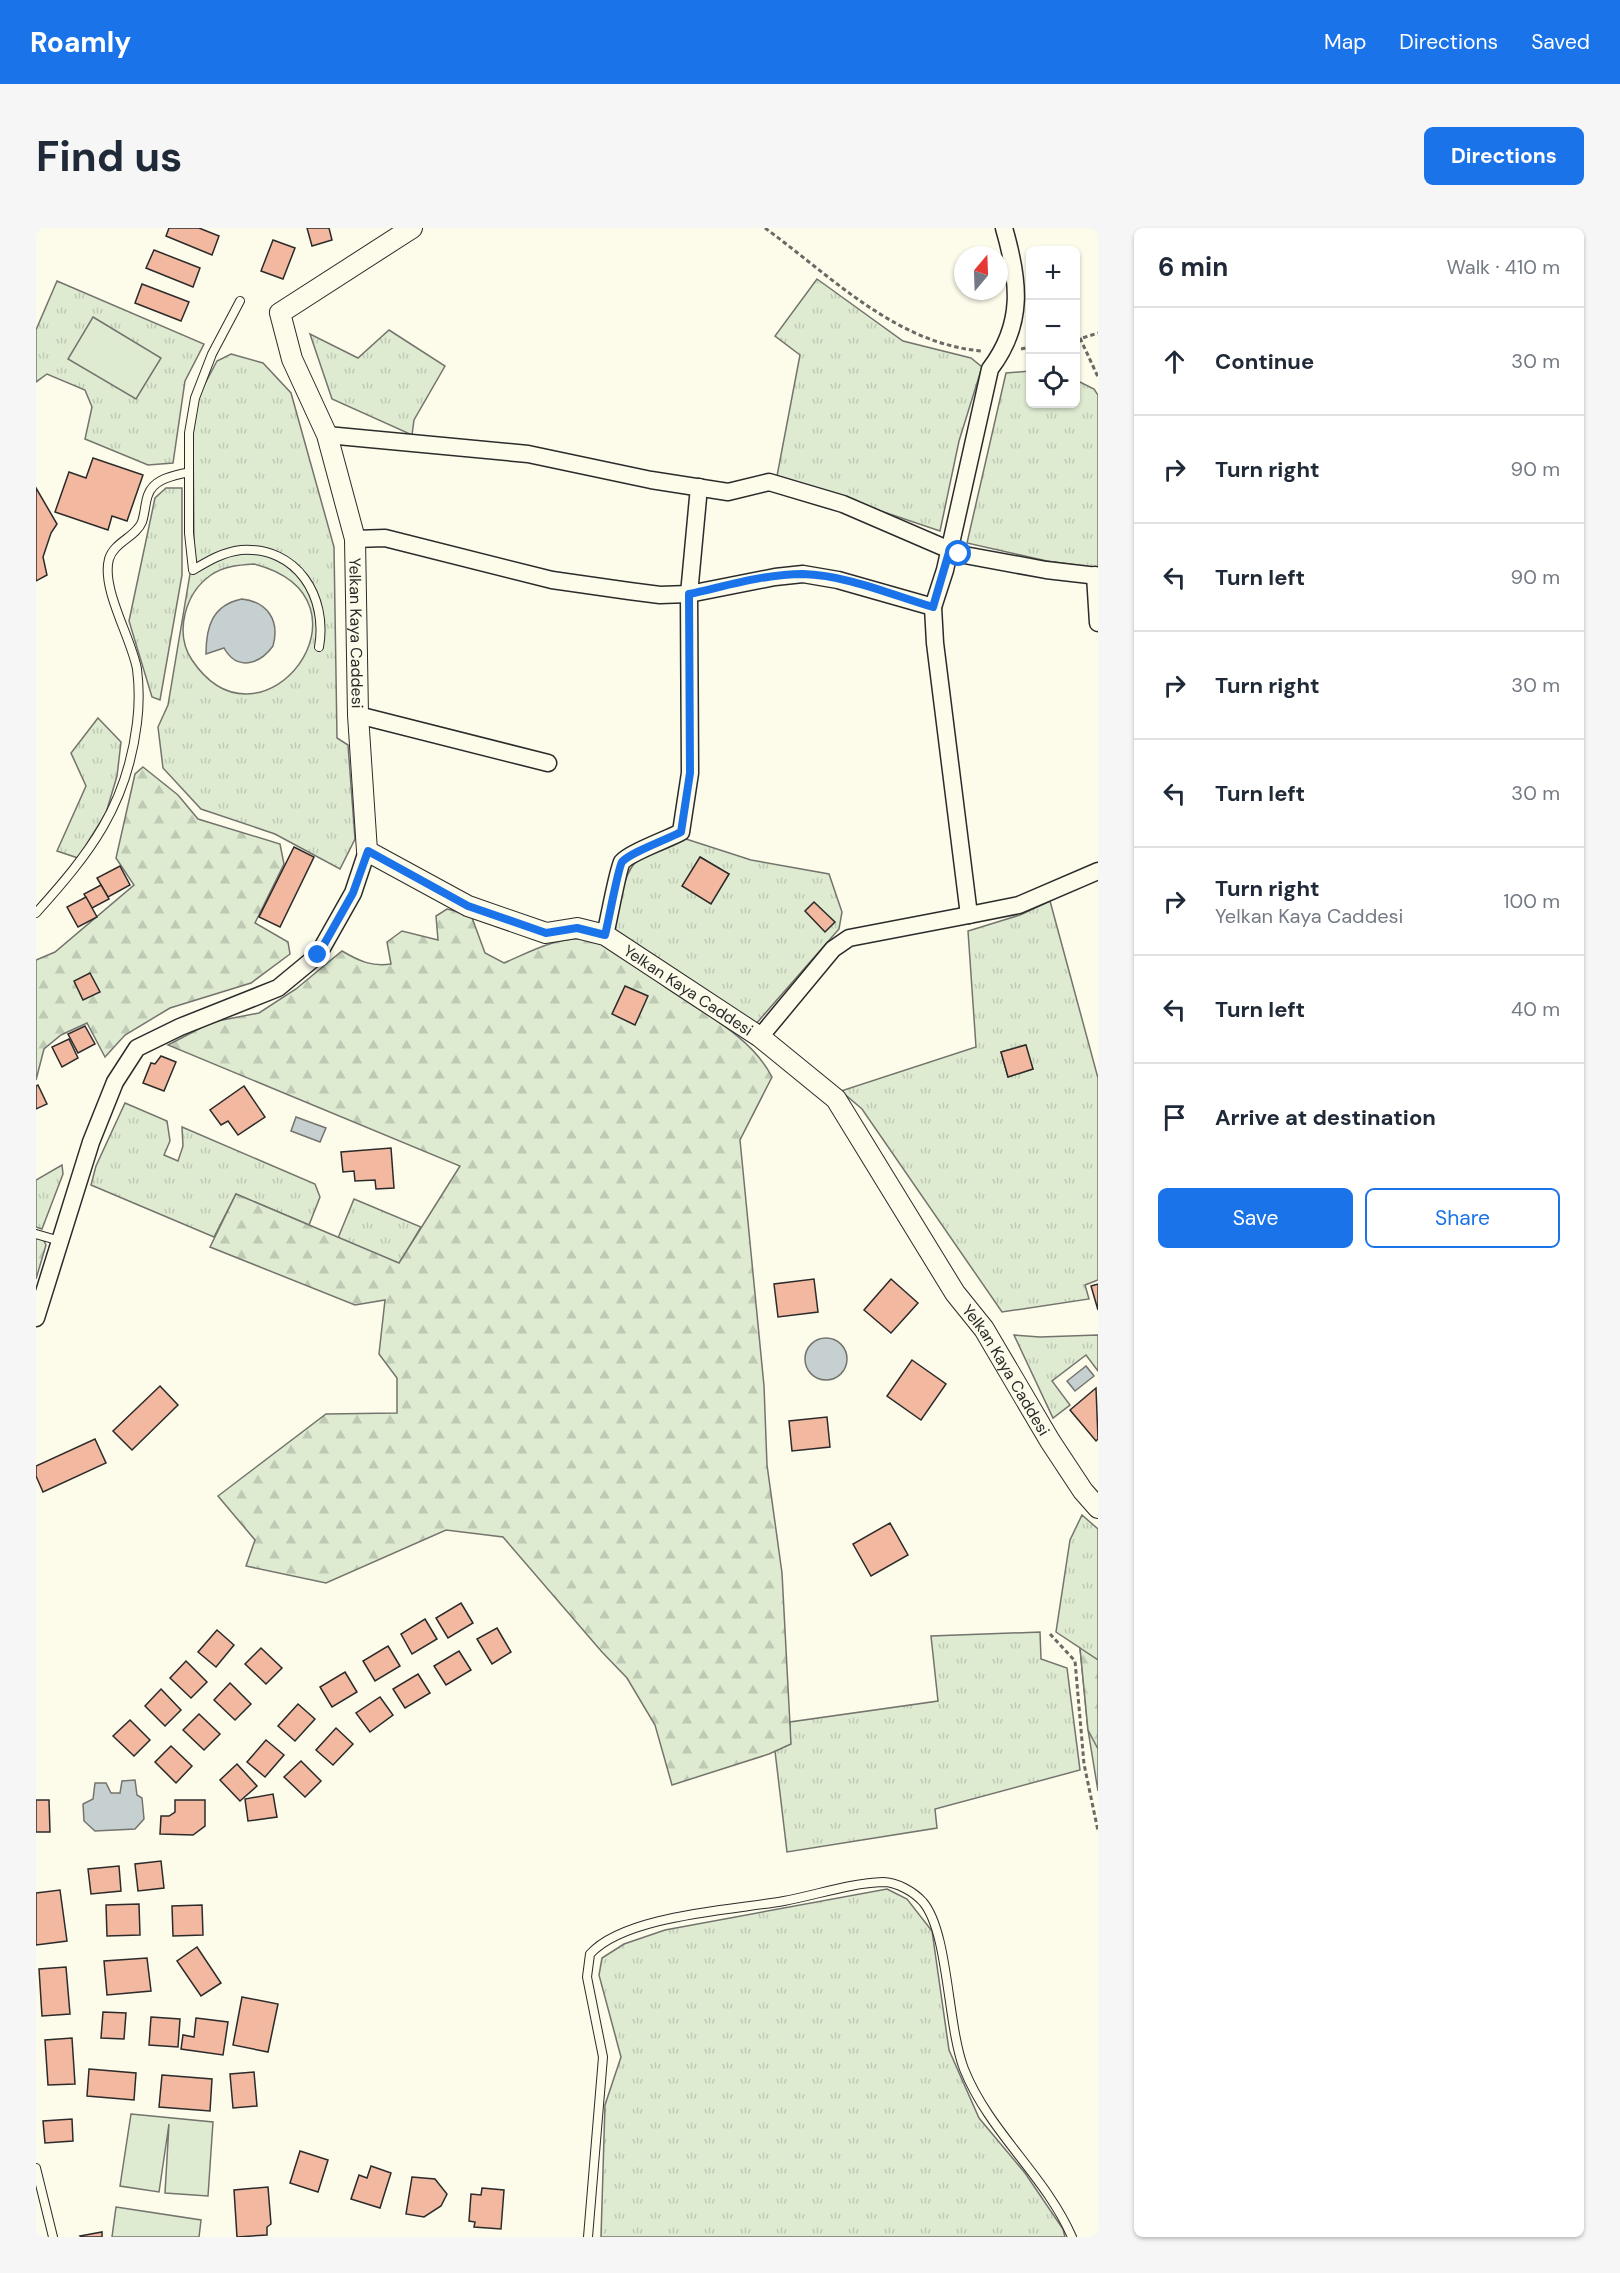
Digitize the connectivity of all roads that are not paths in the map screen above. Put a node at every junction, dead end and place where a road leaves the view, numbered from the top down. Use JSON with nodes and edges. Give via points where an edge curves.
{"nodes":[{"id":1,"x":412,"y":228,"type":"edge"},
{"id":2,"x":1004,"y":228,"type":"edge"},
{"id":3,"x":240,"y":301,"type":"dead end"},
{"id":4,"x":327,"y":435,"type":"junction"},
{"id":5,"x":189,"y":472,"type":"junction"},
{"id":6,"x":699,"y":488,"type":"junction"},
{"id":7,"x":355,"y":539,"type":"junction"},
{"id":8,"x":950,"y":549,"type":"junction"},
{"id":9,"x":1096,"y":576,"type":"edge"},
{"id":10,"x":689,"y":594,"type":"junction"},
{"id":11,"x":933,"y":607,"type":"junction"},
{"id":12,"x":1098,"y":623,"type":"edge"},
{"id":13,"x":319,"y":648,"type":"dead end"},
{"id":14,"x":358,"y":715,"type":"junction"},
{"id":15,"x":548,"y":763,"type":"dead end"},
{"id":16,"x":368,"y":851,"type":"junction"},
{"id":17,"x":1098,"y":871,"type":"edge"},
{"id":18,"x":36,"y":913,"type":"edge"},
{"id":19,"x":969,"y":915,"type":"junction"},
{"id":20,"x":605,"y":935,"type":"junction"},
{"id":21,"x":760,"y":1037,"type":"junction"},
{"id":22,"x":36,"y":1234,"type":"edge"},
{"id":23,"x":60,"y":1241,"type":"junction"},
{"id":24,"x":36,"y":1318,"type":"edge"},
{"id":25,"x":1098,"y":1508,"type":"edge"},
{"id":26,"x":36,"y":2168,"type":"edge"},
{"id":27,"x":53,"y":2237,"type":"edge"},
{"id":28,"x":588,"y":2237,"type":"edge"},
{"id":29,"x":1072,"y":2237,"type":"edge"}],
"edges":[{"from":1,"to":4,"type":"street","name":"Yelkan Kaya Caddesi","via":[[280,313],[292,359]]},
{"from":2,"to":8,"type":"street","via":[[1017,290],[1015,312],[1003,351],[990,369]]},
{"from":3,"to":5,"type":"lane","via":[[212,354],[195,398],[189,433]]},
{"from":4,"to":6,"type":"street","via":[[528,454]]},
{"from":4,"to":7,"type":"street","name":"Yelkan Kaya Caddesi"},
{"from":5,"to":13,"type":"lane","via":[[193,570],[223,554],[241,550],[278,558],[312,588],[320,607]]},
{"from":5,"to":18,"type":"lane","via":[[155,483],[148,494],[141,524],[109,557],[112,594],[137,669],[137,722],[124,785],[111,816],[74,871]]},
{"from":6,"to":8,"type":"street","via":[[728,492],[769,482],[843,504]]},
{"from":6,"to":10,"type":"street"},
{"from":7,"to":10,"type":"street","via":[[386,538],[552,580],[660,595]]},
{"from":7,"to":14,"type":"street","name":"Yelkan Kaya Caddesi"},
{"from":8,"to":9,"type":"street","via":[[959,554]]},
{"from":8,"to":11,"type":"street"},
{"from":9,"to":12,"type":"street"},
{"from":10,"to":11,"type":"street","via":[[803,574],[838,579]]},
{"from":10,"to":20,"type":"street","via":[[690,773],[681,832],[633,853],[622,863]]},
{"from":11,"to":19,"type":"street","via":[[934,643]]},
{"from":14,"to":15,"type":"street"},
{"from":14,"to":16,"type":"street","name":"Yelkan Kaya Caddesi"},
{"from":16,"to":20,"type":"street","name":"Yelkan Kaya Caddesi","via":[[468,906],[546,933],[577,928]]},
{"from":16,"to":23,"type":"street","via":[[353,893],[318,955],[278,988],[137,1048],[115,1082],[91,1142]]},
{"from":17,"to":19,"type":"street","via":[[1019,904]]},
{"from":19,"to":21,"type":"street","via":[[849,938],[833,949]]},
{"from":20,"to":21,"type":"street","name":"Yelkan Kaya Caddesi"},
{"from":21,"to":25,"type":"street","name":"Yelkan Kaya Caddesi","via":[[836,1099],[956,1293],[984,1329],[1050,1441]]},
{"from":22,"to":23,"type":"lane"},
{"from":23,"to":24,"type":"street"},
{"from":26,"to":27,"type":"lane"},
{"from":28,"to":29,"type":"lane","via":[[603,2057],[587,1977],[590,1954],[614,1935],[638,1927],[884,1882],[910,1891],[924,1903],[940,1948],[952,2028],[965,2071],[984,2107],[1044,2187]]}]}
